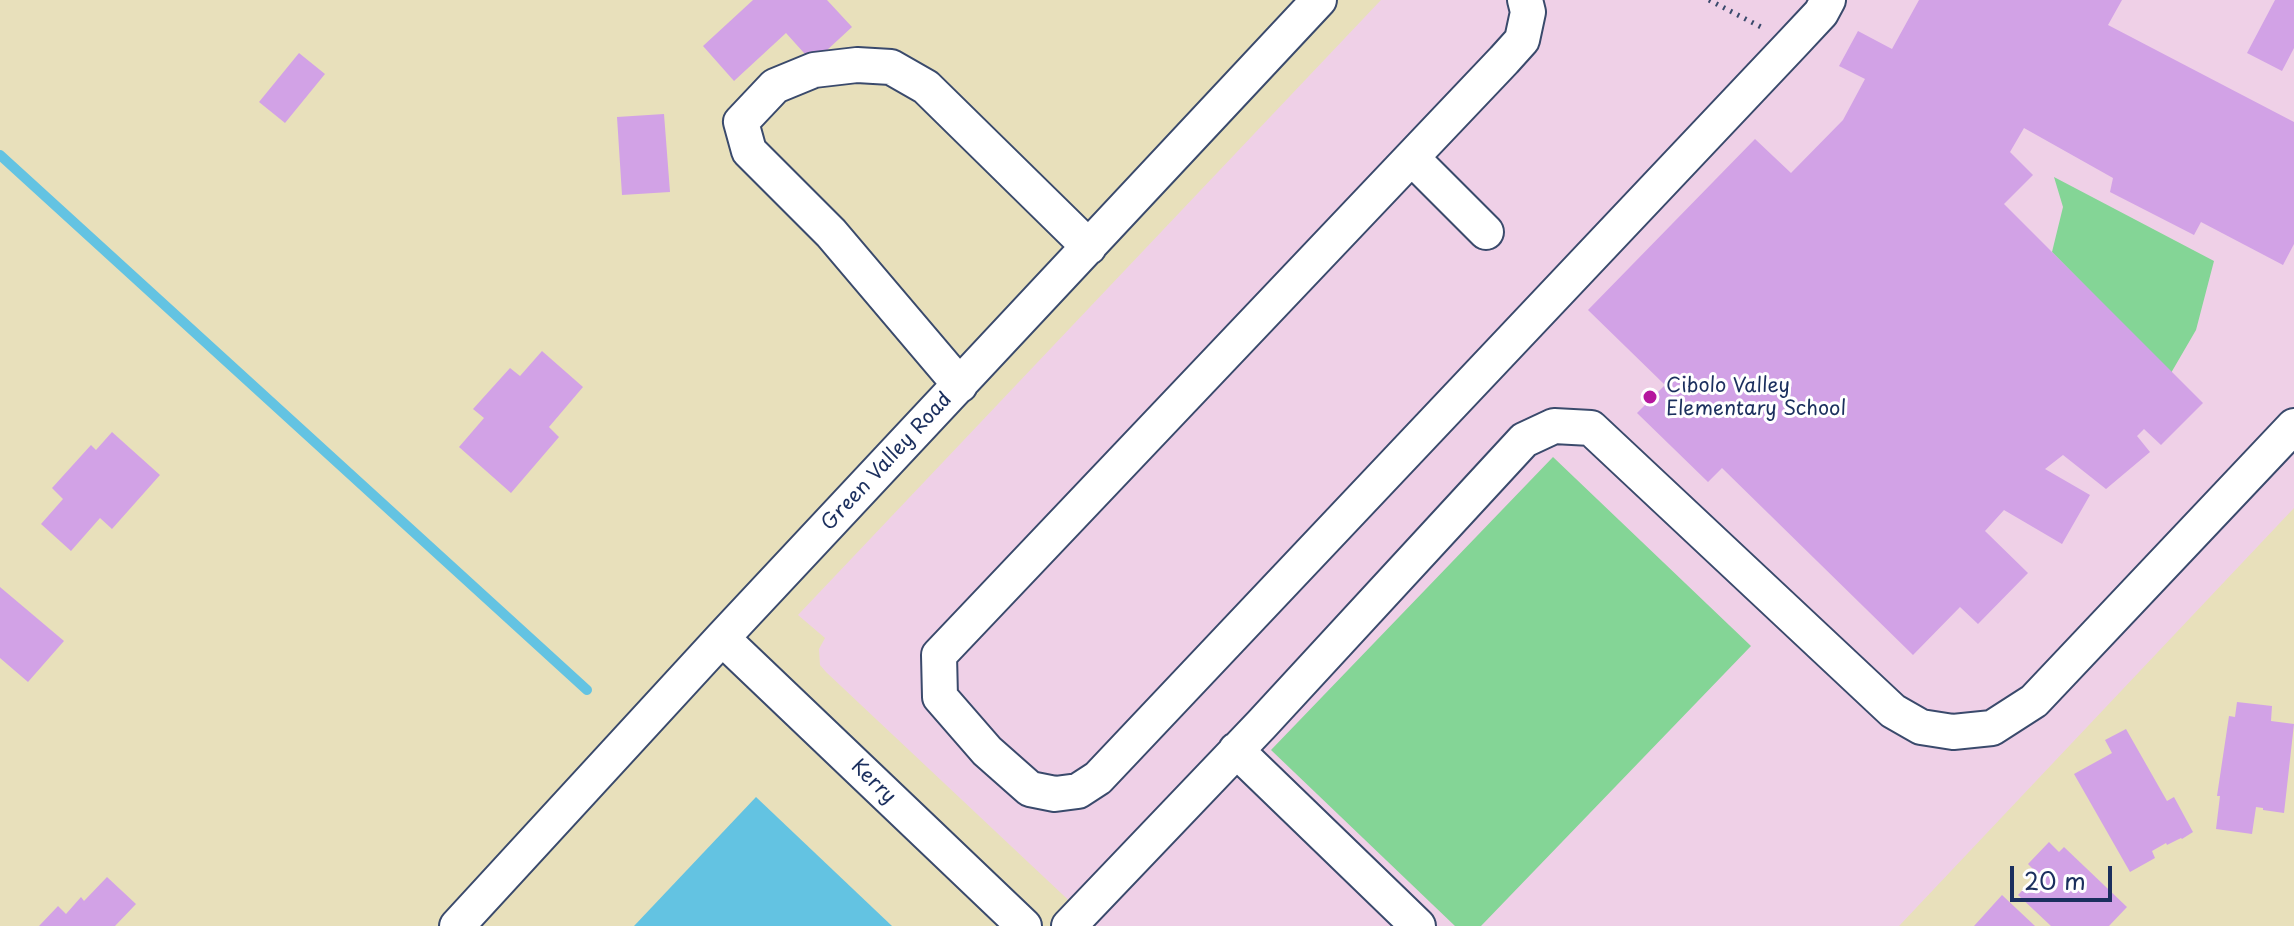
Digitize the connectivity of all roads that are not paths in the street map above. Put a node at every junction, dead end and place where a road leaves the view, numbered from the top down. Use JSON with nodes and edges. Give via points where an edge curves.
{"nodes":[{"id":1,"x":1319,"y":0,"type":"edge"},
{"id":2,"x":1525,"y":0,"type":"edge"},
{"id":3,"x":1828,"y":0,"type":"edge"},
{"id":4,"x":1412,"y":158,"type":"junction"},
{"id":5,"x":1486,"y":232,"type":"dead end"},
{"id":6,"x":1089,"y":247,"type":"junction"},
{"id":7,"x":960,"y":385,"type":"junction"},
{"id":8,"x":2294,"y":426,"type":"edge"},
{"id":9,"x":722,"y":638,"type":"junction"},
{"id":10,"x":1236,"y":750,"type":"junction"},
{"id":11,"x":457,"y":926,"type":"edge"},
{"id":12,"x":1024,"y":926,"type":"edge"},
{"id":13,"x":1069,"y":926,"type":"edge"},
{"id":14,"x":1418,"y":926,"type":"edge"}],
"edges":[{"from":1,"to":6,"type":"street","name":"Green Valley Road"},
{"from":2,"to":4,"type":"street","via":[[1522,40]]},
{"from":3,"to":4,"type":"street","via":[[1098,778],[1078,791],[1030,789],[987,751],[940,697],[939,655]]},
{"from":4,"to":5,"type":"street"},
{"from":6,"to":7,"type":"street","name":"Green Valley Road"},
{"from":6,"to":7,"type":"street","via":[[926,87],[891,67],[814,70],[775,86],[741,122],[749,151],[831,233]]},
{"from":7,"to":9,"type":"street","name":"Green Valley Road"},
{"from":8,"to":10,"type":"street","via":[[2034,701],[1992,728],[1953,732],[1921,727],[1893,711],[1591,428],[1554,426],[1524,440]]},
{"from":9,"to":11,"type":"street","name":"Green Valley Road"},
{"from":9,"to":12,"type":"street","name":"Kerry"},
{"from":10,"to":13,"type":"street"},
{"from":10,"to":14,"type":"street"}]}
